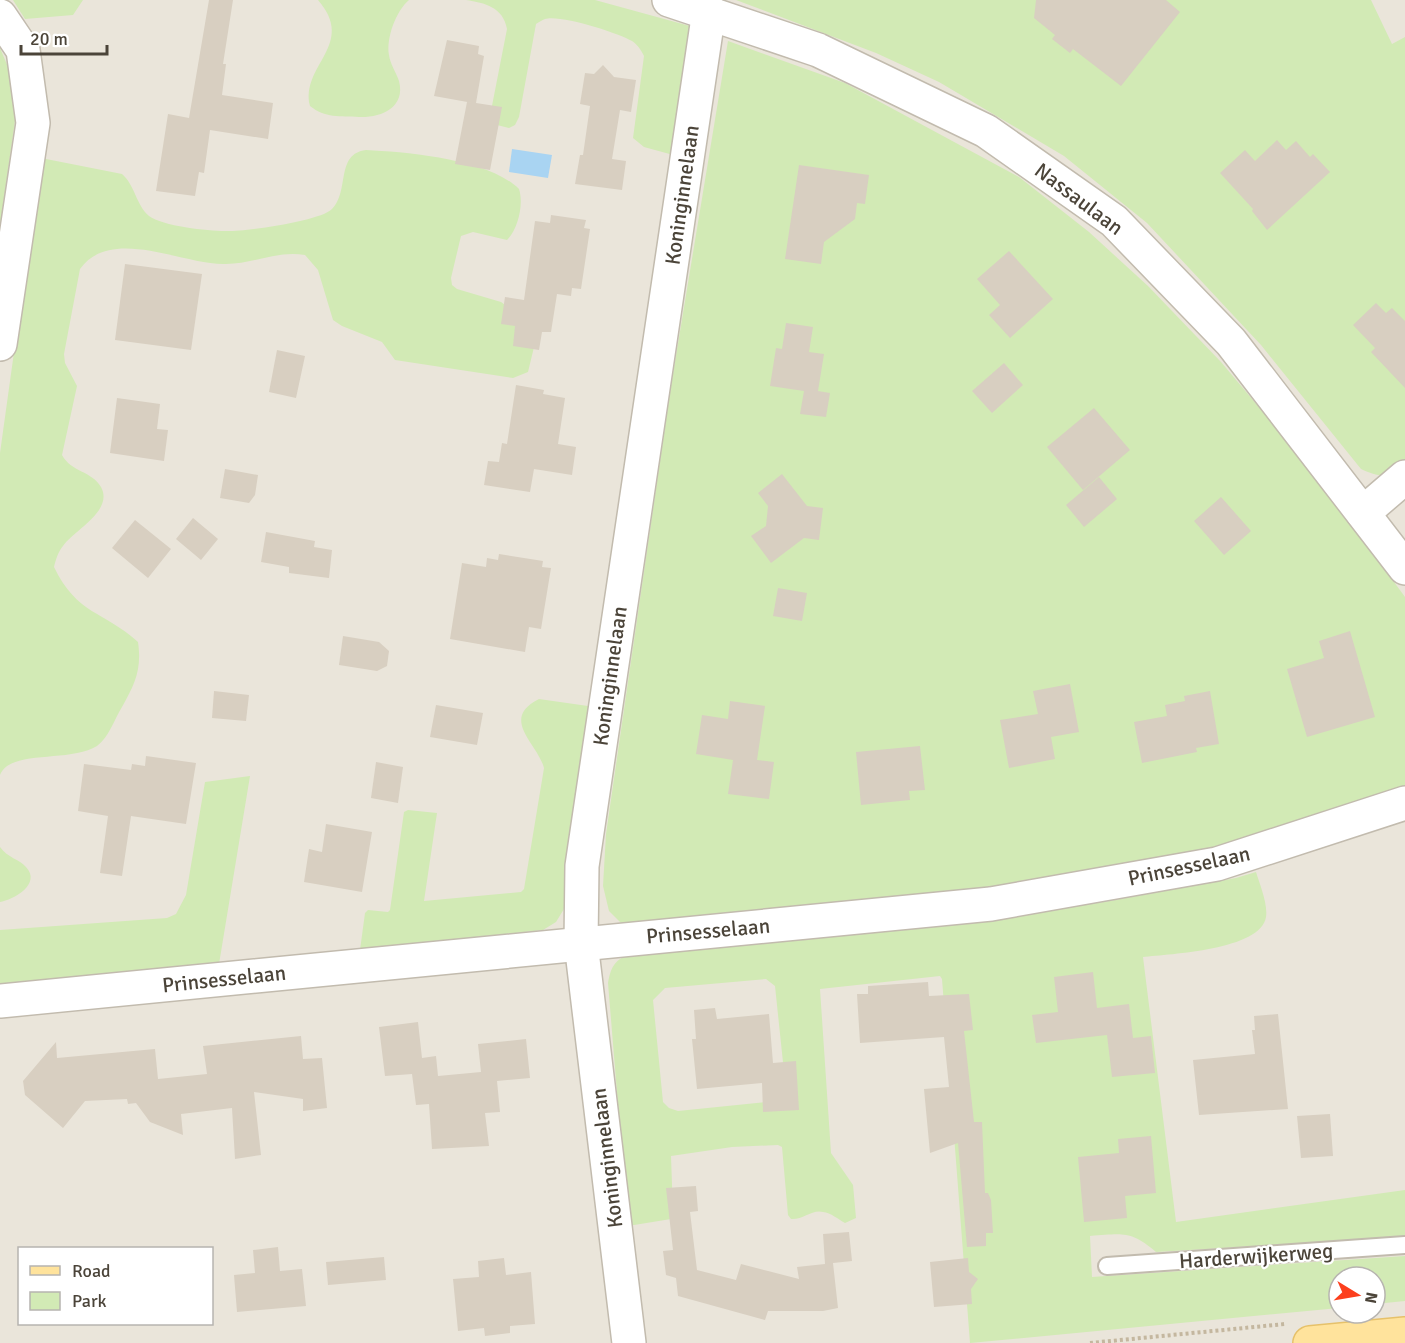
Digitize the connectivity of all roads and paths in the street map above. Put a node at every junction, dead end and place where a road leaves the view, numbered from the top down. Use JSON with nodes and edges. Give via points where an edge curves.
{"nodes":[{"id":1,"x":669,"y":0,"type":"edge"},
{"id":2,"x":709,"y":11,"type":"junction"},
{"id":3,"x":0,"y":16,"type":"edge"},
{"id":4,"x":1,"y":328,"type":"edge"},
{"id":5,"x":1405,"y":477,"type":"edge"},
{"id":6,"x":1362,"y":513,"type":"junction"},
{"id":7,"x":1405,"y":568,"type":"edge"},
{"id":8,"x":1405,"y":803,"type":"edge"},
{"id":9,"x":581,"y":943,"type":"junction"},
{"id":10,"x":0,"y":1001,"type":"edge"},
{"id":11,"x":1405,"y":1245,"type":"edge"},
{"id":12,"x":1107,"y":1266,"type":"dead end"},
{"id":13,"x":1299,"y":1334,"type":"edge"},
{"id":14,"x":1405,"y":1334,"type":"edge"},
{"id":15,"x":629,"y":1343,"type":"edge"},
{"id":16,"x":1090,"y":1343,"type":"edge"}],
"edges":[{"from":1,"to":2,"type":"street","name":"Nassaulaan"},
{"from":2,"to":6,"type":"street","name":"Nassaulaan","via":[[818,50],[986,131],[1114,221],[1231,342]]},
{"from":2,"to":9,"type":"street","name":"Koninginnelaan","via":[[582,866]]},
{"from":3,"to":4,"type":"street","via":[[23,50],[33,123]]},
{"from":5,"to":6,"type":"street"},
{"from":6,"to":7,"type":"street","name":"Nassaulaan"},
{"from":8,"to":9,"type":"street","name":"Prinsesselaan","via":[[1217,864],[991,904]]},
{"from":9,"to":10,"type":"street","name":"Prinsesselaan"},
{"from":9,"to":15,"type":"street","name":"Koninginnelaan"},
{"from":11,"to":12,"type":"lane","name":"Harderwijkerweg"},
{"from":13,"to":14,"type":"main road"},
{"from":13,"to":16,"type":"path"}]}
